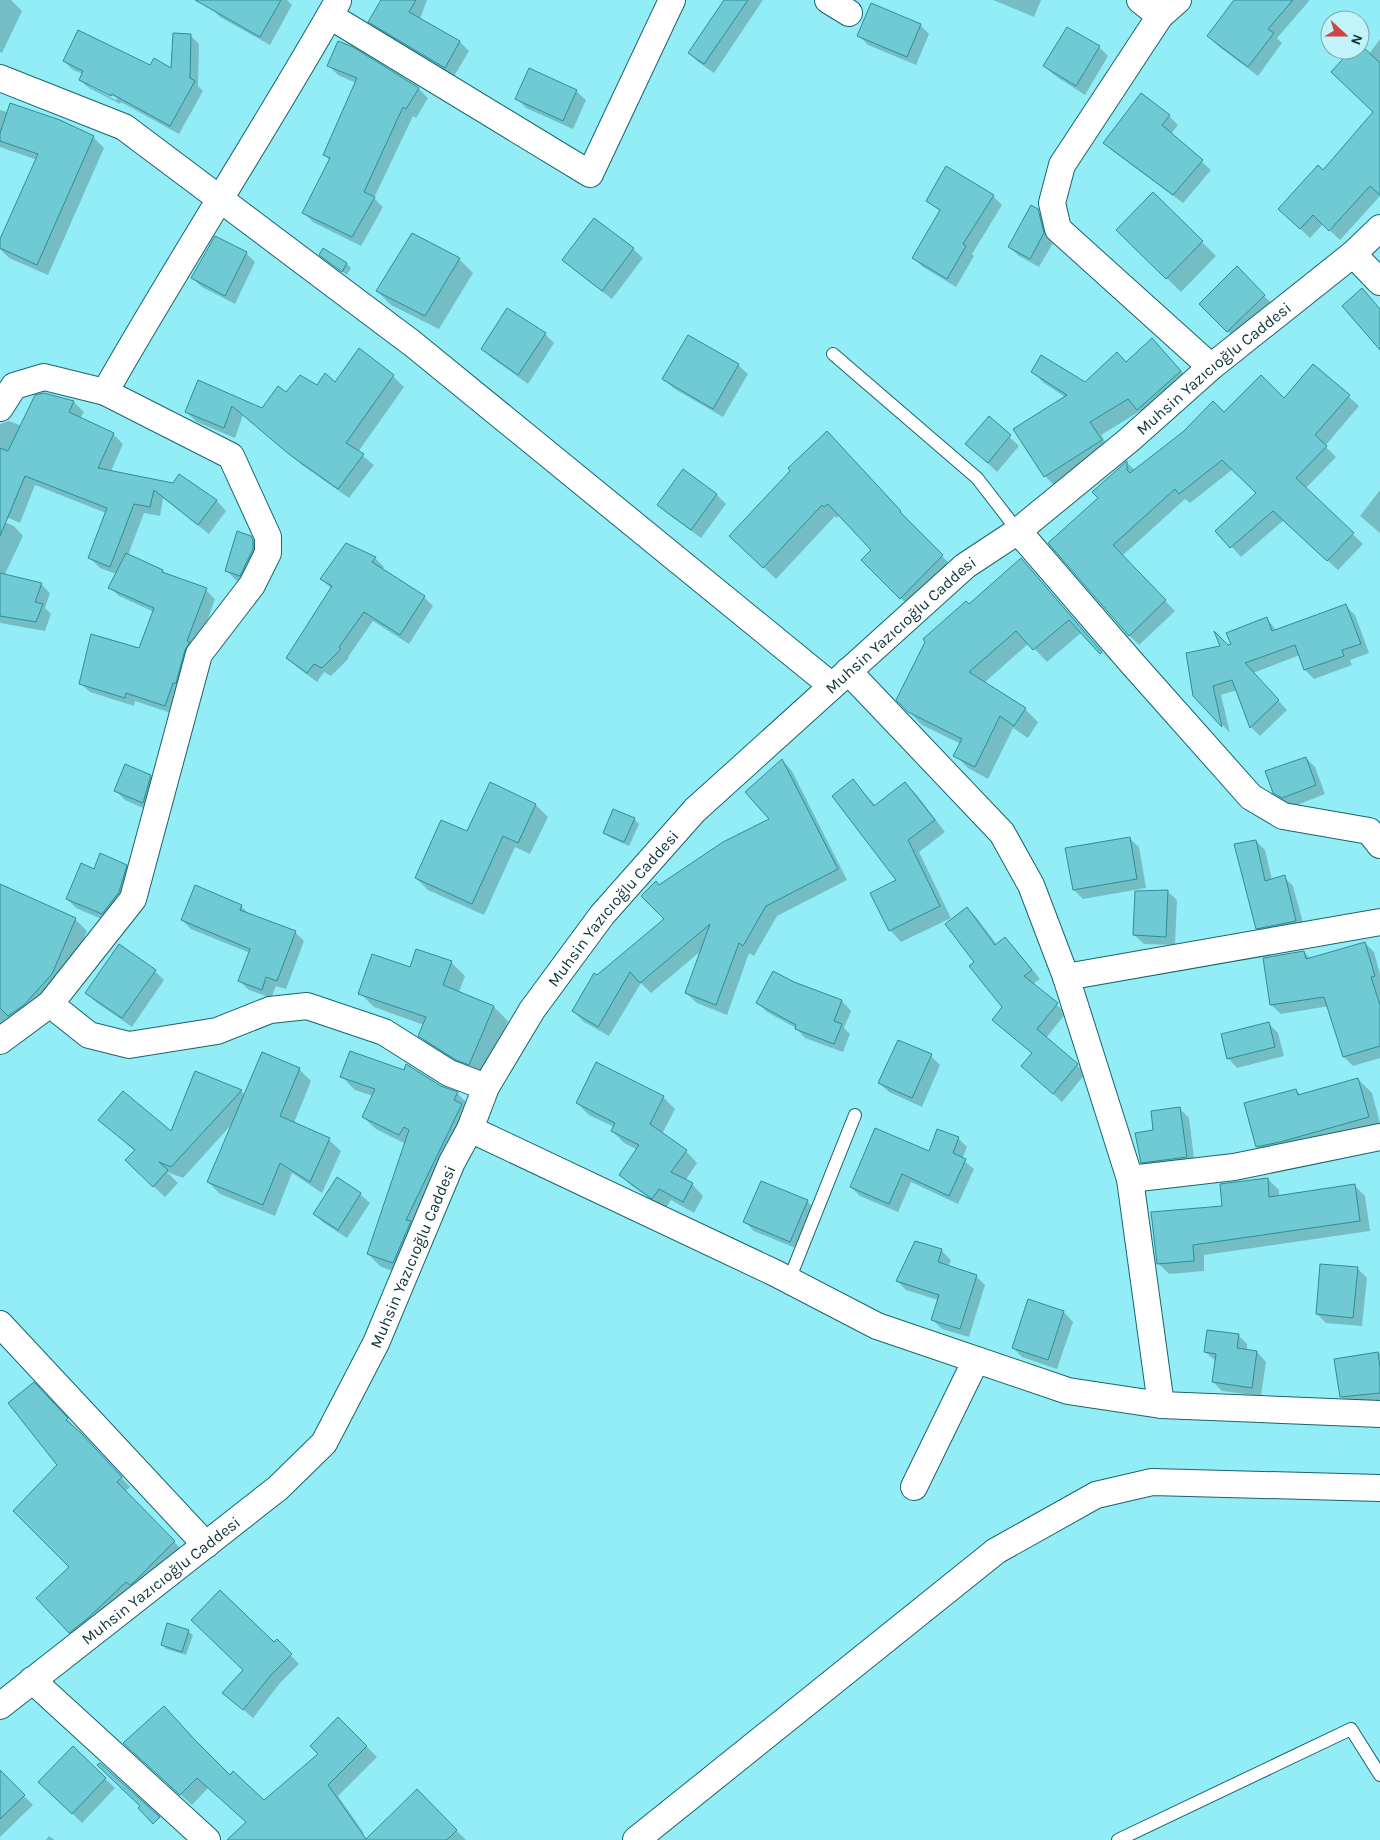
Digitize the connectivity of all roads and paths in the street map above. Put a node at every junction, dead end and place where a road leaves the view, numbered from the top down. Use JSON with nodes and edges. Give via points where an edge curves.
{"nodes":[{"id":1,"x":672,"y":0,"type":"edge"},
{"id":2,"x":1160,"y":5,"type":"edge"},
{"id":3,"x":334,"y":8,"type":"edge"},
{"id":4,"x":0,"y":78,"type":"edge"},
{"id":5,"x":220,"y":199,"type":"junction"},
{"id":6,"x":1380,"y":228,"type":"edge"},
{"id":7,"x":1352,"y":254,"type":"junction"},
{"id":8,"x":1380,"y":282,"type":"edge"},
{"id":9,"x":832,"y":354,"type":"dead end"},
{"id":10,"x":1211,"y":367,"type":"junction"},
{"id":11,"x":105,"y":392,"type":"junction"},
{"id":12,"x":0,"y":408,"type":"edge"},
{"id":13,"x":1018,"y":530,"type":"junction"},
{"id":14,"x":840,"y":678,"type":"junction"},
{"id":15,"x":1380,"y":845,"type":"edge"},
{"id":16,"x":1380,"y":922,"type":"edge"},
{"id":17,"x":1066,"y":977,"type":"junction"},
{"id":18,"x":50,"y":1004,"type":"junction"},
{"id":19,"x":0,"y":1041,"type":"edge"},
{"id":20,"x":486,"y":1088,"type":"junction"},
{"id":21,"x":855,"y":1115,"type":"dead end"},
{"id":22,"x":470,"y":1129,"type":"junction"},
{"id":23,"x":1380,"y":1137,"type":"edge"},
{"id":24,"x":1130,"y":1180,"type":"junction"},
{"id":25,"x":788,"y":1280,"type":"junction"},
{"id":26,"x":0,"y":1324,"type":"edge"},
{"id":27,"x":976,"y":1360,"type":"junction"},
{"id":28,"x":1161,"y":1405,"type":"junction"},
{"id":29,"x":1380,"y":1414,"type":"edge"},
{"id":30,"x":914,"y":1487,"type":"dead end"},
{"id":31,"x":1380,"y":1488,"type":"edge"},
{"id":32,"x":206,"y":1544,"type":"junction"},
{"id":33,"x":32,"y":1680,"type":"junction"},
{"id":34,"x":0,"y":1706,"type":"edge"},
{"id":35,"x":1380,"y":1775,"type":"edge"},
{"id":36,"x":207,"y":1840,"type":"edge"},
{"id":37,"x":636,"y":1840,"type":"edge"},
{"id":38,"x":1118,"y":1840,"type":"edge"}],
"edges":[{"from":1,"to":3,"type":"street","via":[[590,174]]},
{"from":2,"to":10,"type":"street","via":[[1062,165],[1052,203],[1058,230]]},
{"from":3,"to":5,"type":"street"},
{"from":4,"to":5,"type":"street","via":[[124,127]]},
{"from":5,"to":11,"type":"street"},
{"from":5,"to":14,"type":"street","via":[[412,344]]},
{"from":6,"to":7,"type":"street","name":"Muhsin Yazıcıoğlu Caddesi"},
{"from":7,"to":8,"type":"street"},
{"from":7,"to":10,"type":"street","name":"Muhsin Yazıcıoğlu Caddesi"},
{"from":9,"to":13,"type":"lane","via":[[977,478]]},
{"from":10,"to":13,"type":"street","name":"Muhsin Yazıcıoğlu Caddesi","via":[[1129,440]]},
{"from":11,"to":12,"type":"street","via":[[44,377],[14,386]]},
{"from":11,"to":18,"type":"street","via":[[231,456],[268,537],[268,553],[252,585],[199,654],[133,898]]},
{"from":13,"to":14,"type":"street","name":"Muhsin Yazıcıoğlu Caddesi","via":[[965,566]]},
{"from":13,"to":15,"type":"street","via":[[1251,798],[1283,816],[1369,831]]},
{"from":14,"to":17,"type":"street","via":[[1002,833],[1031,884]]},
{"from":14,"to":20,"type":"street","name":"Muhsin Yazıcıoğlu Caddesi","via":[[695,810],[602,915],[532,1010]]},
{"from":16,"to":17,"type":"street"},
{"from":17,"to":24,"type":"street"},
{"from":18,"to":19,"type":"street"},
{"from":18,"to":20,"type":"street","via":[[89,1036],[130,1045],[217,1030],[270,1010],[307,1006],[384,1032],[449,1073]]},
{"from":20,"to":22,"type":"street","name":"Muhsin Yazıcıoğlu Caddesi"},
{"from":21,"to":25,"type":"lane"},
{"from":22,"to":25,"type":"street"},
{"from":22,"to":32,"type":"street","name":"Muhsin Yazıcıoğlu Caddesi","via":[[452,1162],[376,1343],[324,1443],[278,1488]]},
{"from":23,"to":24,"type":"street","via":[[1234,1167]]},
{"from":24,"to":28,"type":"street"},
{"from":25,"to":27,"type":"street","via":[[877,1326]]},
{"from":26,"to":32,"type":"street"},
{"from":27,"to":28,"type":"street","via":[[1068,1391]]},
{"from":27,"to":30,"type":"street"},
{"from":28,"to":29,"type":"street"},
{"from":31,"to":37,"type":"street","via":[[1152,1482],[1096,1495],[996,1551]]},
{"from":32,"to":33,"type":"street","name":"Muhsin Yazıcıoğlu Caddesi"},
{"from":33,"to":34,"type":"street","name":"Muhsin Yazıcıoğlu Caddesi"},
{"from":33,"to":36,"type":"street"},
{"from":35,"to":38,"type":"lane","via":[[1351,1729]]}]}
